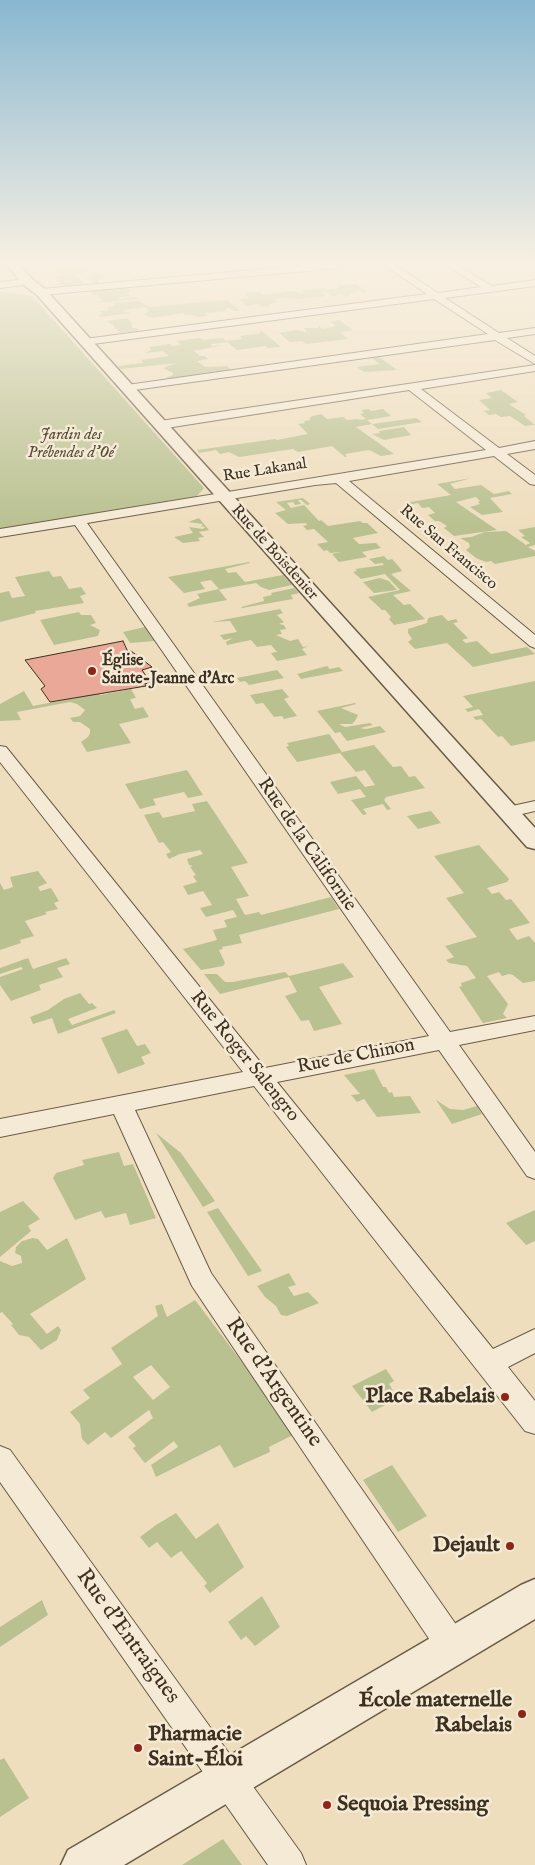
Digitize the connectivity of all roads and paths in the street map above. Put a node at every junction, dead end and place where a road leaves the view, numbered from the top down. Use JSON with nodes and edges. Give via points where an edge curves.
{"nodes":[{"id":1,"x":94,"y":352,"type":"edge"},
{"id":2,"x":383,"y":352,"type":"edge"},
{"id":3,"x":521,"y":352,"type":"edge"},
{"id":4,"x":535,"y":361,"type":"edge"},
{"id":5,"x":535,"y":368,"type":"edge"},
{"id":6,"x":412,"y":387,"type":"junction"},
{"id":7,"x":127,"y":388,"type":"junction"},
{"id":8,"x":160,"y":425,"type":"junction"},
{"id":9,"x":535,"y":445,"type":"edge"},
{"id":10,"x":496,"y":452,"type":"junction"},
{"id":11,"x":339,"y":479,"type":"junction"},
{"id":12,"x":535,"y":481,"type":"edge"},
{"id":13,"x":223,"y":496,"type":"junction"},
{"id":14,"x":78,"y":520,"type":"junction"},
{"id":15,"x":0,"y":533,"type":"edge"},
{"id":16,"x":535,"y":643,"type":"edge"},
{"id":17,"x":4,"y":762,"type":"edge"},
{"id":18,"x":535,"y":806,"type":"edge"},
{"id":19,"x":509,"y":812,"type":"junction"},
{"id":20,"x":535,"y":842,"type":"edge"},
{"id":21,"x":535,"y":1023,"type":"edge"},
{"id":22,"x":444,"y":1040,"type":"junction"},
{"id":23,"x":260,"y":1076,"type":"junction"},
{"id":24,"x":121,"y":1104,"type":"junction"},
{"id":25,"x":0,"y":1128,"type":"edge"},
{"id":26,"x":535,"y":1170,"type":"edge"},
{"id":27,"x":535,"y":1340,"type":"edge"},
{"id":28,"x":489,"y":1364,"type":"junction"},
{"id":29,"x":535,"y":1422,"type":"edge"},
{"id":30,"x":0,"y":1458,"type":"edge"},
{"id":31,"x":535,"y":1598,"type":"edge"},
{"id":32,"x":453,"y":1646,"type":"junction"},
{"id":33,"x":228,"y":1779,"type":"junction"},
{"id":34,"x":83,"y":1865,"type":"edge"},
{"id":35,"x":289,"y":1865,"type":"edge"}],
"edges":[{"from":1,"to":7,"type":"street","name":"Rue de Boisdenier"},
{"from":2,"to":7,"type":"street"},
{"from":3,"to":4,"type":"street"},
{"from":5,"to":6,"type":"street"},
{"from":6,"to":8,"type":"street"},
{"from":6,"to":10,"type":"street"},
{"from":7,"to":8,"type":"street","name":"Rue de Boisdenier"},
{"from":8,"to":13,"type":"street","name":"Rue de Boisdenier"},
{"from":9,"to":10,"type":"street","name":"Rue Lakanal"},
{"from":10,"to":11,"type":"street","name":"Rue Lakanal"},
{"from":10,"to":12,"type":"street"},
{"from":11,"to":13,"type":"street","name":"Rue Lakanal"},
{"from":11,"to":16,"type":"street","name":"Rue San Francisco"},
{"from":13,"to":14,"type":"street","name":"Rue Lakanal"},
{"from":13,"to":19,"type":"street","name":"Rue de Boisdenier"},
{"from":14,"to":15,"type":"street","name":"Rue Lakanal"},
{"from":14,"to":22,"type":"street","name":"Rue de la Californie"},
{"from":17,"to":23,"type":"street","name":"Rue Roger Salengro"},
{"from":18,"to":19,"type":"street"},
{"from":19,"to":20,"type":"street","name":"Rue de Boisdenier"},
{"from":21,"to":22,"type":"street","name":"Rue de Chinon"},
{"from":22,"to":23,"type":"street","name":"Rue de Chinon"},
{"from":22,"to":26,"type":"street","name":"Rue de la Californie"},
{"from":23,"to":24,"type":"street","name":"Rue de Chinon"},
{"from":23,"to":28,"type":"street","name":"Rue Roger Salengro"},
{"from":24,"to":25,"type":"street","name":"Rue de Chinon"},
{"from":24,"to":32,"type":"street","name":"Rue d'Argentine","via":[[201,1279]]},
{"from":27,"to":28,"type":"street"},
{"from":28,"to":29,"type":"street"},
{"from":30,"to":33,"type":"street","name":"Rue d'Entraigues"},
{"from":31,"to":32,"type":"street"},
{"from":32,"to":33,"type":"street"},
{"from":33,"to":34,"type":"street"},
{"from":33,"to":35,"type":"street","name":"Rue d'Entraigues"}]}
